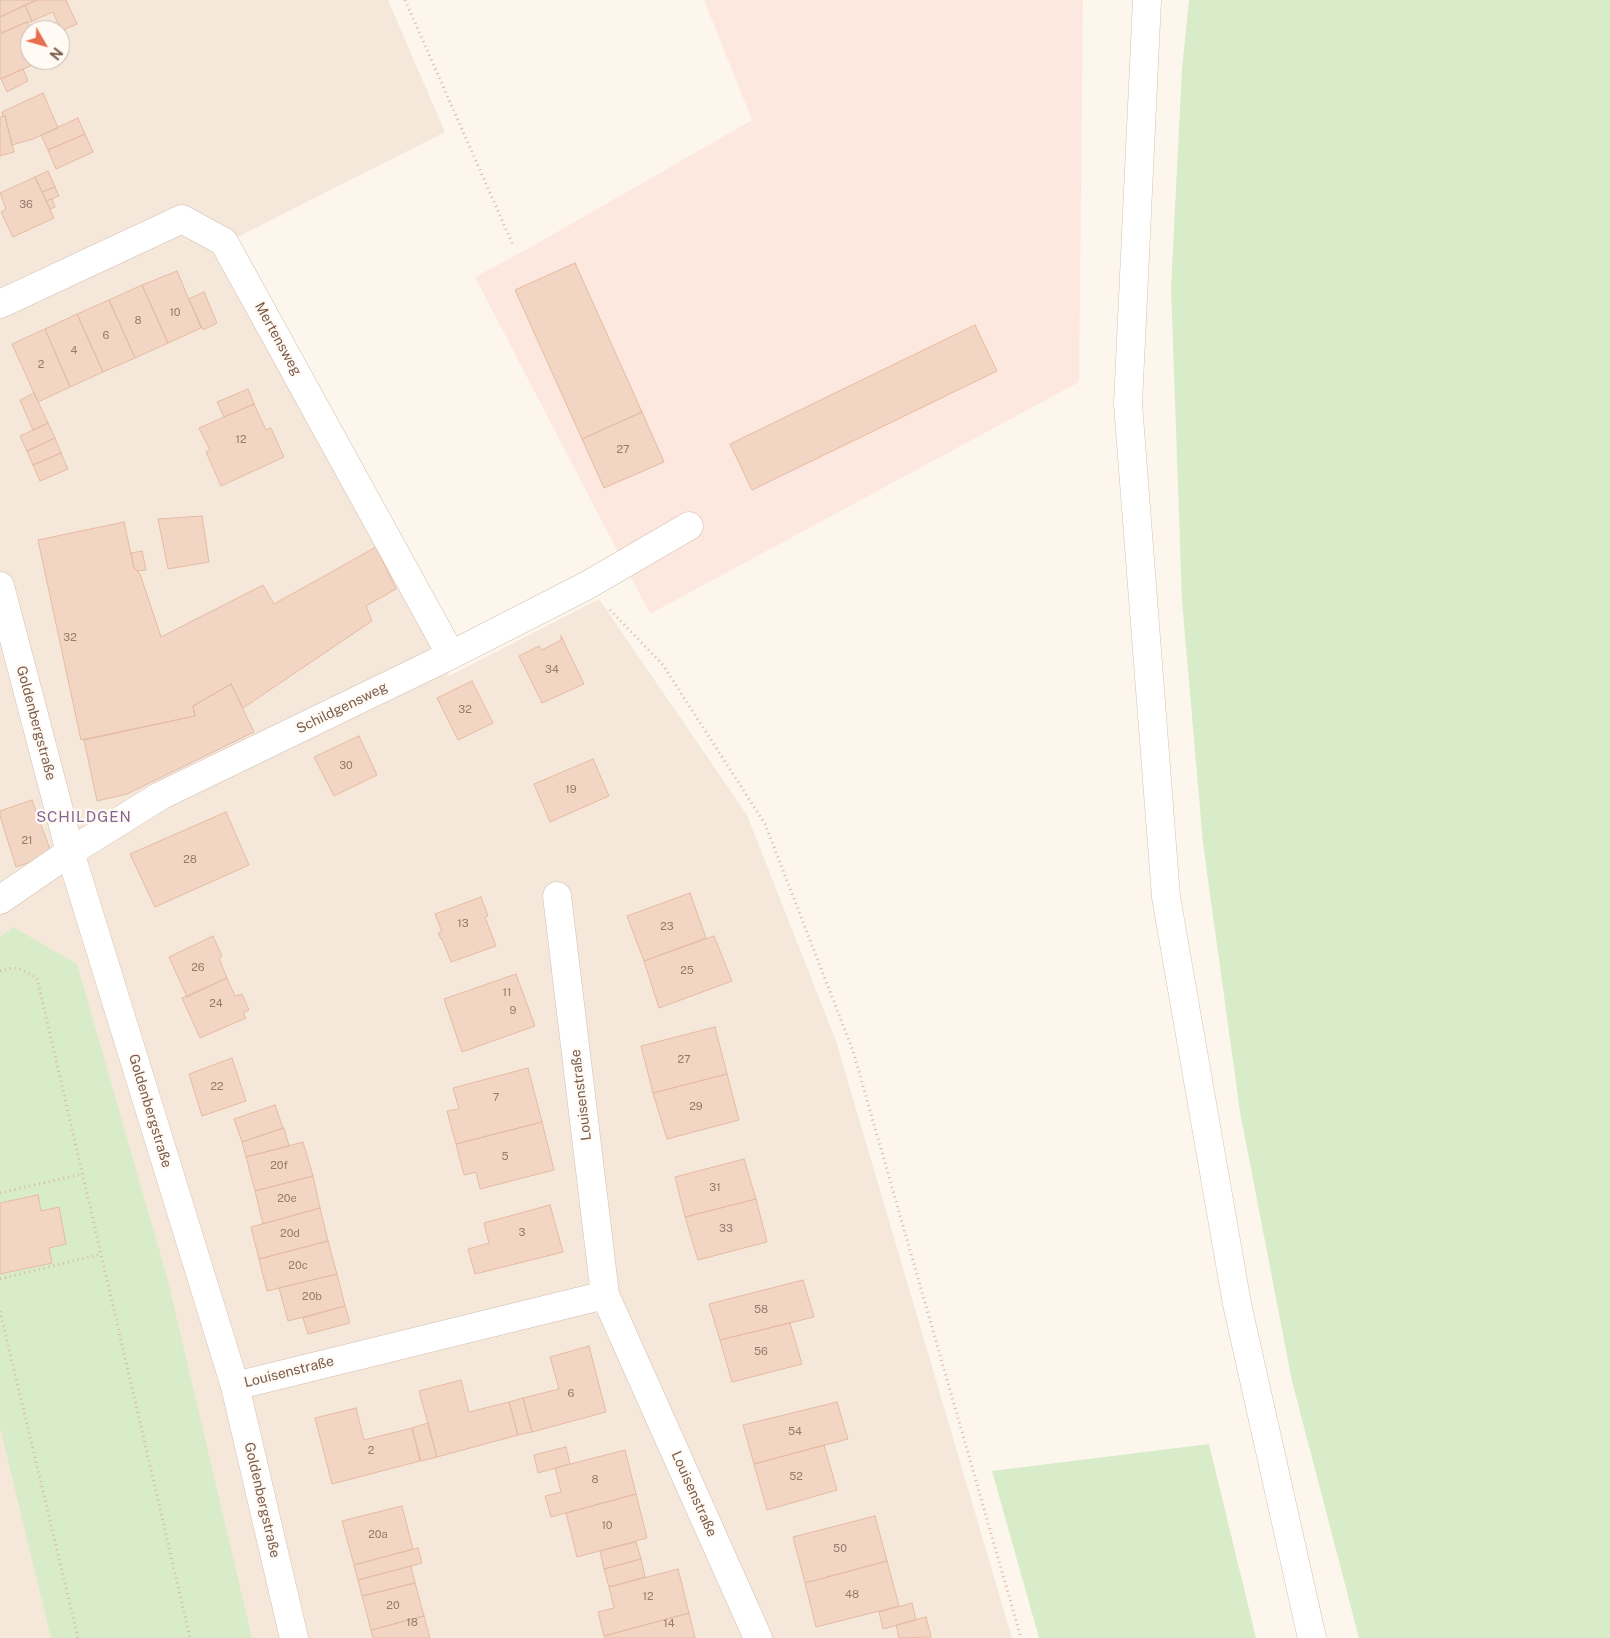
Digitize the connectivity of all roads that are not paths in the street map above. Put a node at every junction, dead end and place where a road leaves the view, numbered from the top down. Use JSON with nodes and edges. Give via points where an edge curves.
{"nodes":[{"id":1,"x":1148,"y":0,"type":"edge"},
{"id":2,"x":0,"y":304,"type":"edge"},
{"id":3,"x":690,"y":526,"type":"dead end"},
{"id":4,"x":0,"y":586,"type":"edge"},
{"id":5,"x":451,"y":655,"type":"junction"},
{"id":6,"x":70,"y":852,"type":"junction"},
{"id":7,"x":557,"y":896,"type":"dead end"},
{"id":8,"x":0,"y":900,"type":"edge"},
{"id":9,"x":605,"y":1295,"type":"junction"},
{"id":10,"x":235,"y":1386,"type":"junction"},
{"id":11,"x":294,"y":1638,"type":"edge"},
{"id":12,"x":758,"y":1638,"type":"edge"},
{"id":13,"x":1312,"y":1638,"type":"edge"}],
"edges":[{"from":1,"to":13,"type":"street","via":[[1128,404],[1166,897],[1237,1304]]},
{"from":2,"to":5,"type":"street","name":"Mertensweg","via":[[182,218],[224,242]]},
{"from":3,"to":5,"type":"street","name":"Schildgensweg","via":[[586,586]]},
{"from":4,"to":6,"type":"street","name":"Goldenbergstraße"},
{"from":5,"to":6,"type":"street","name":"Schildgensweg","via":[[160,796]]},
{"from":6,"to":8,"type":"street","name":"Schildgensweg"},
{"from":6,"to":10,"type":"street","name":"Goldenbergstraße"},
{"from":7,"to":9,"type":"street","name":"Louisenstraße"},
{"from":9,"to":10,"type":"street","name":"Louisenstraße"},
{"from":9,"to":12,"type":"street","name":"Louisenstraße"},
{"from":10,"to":11,"type":"street","name":"Goldenbergstraße"}]}
